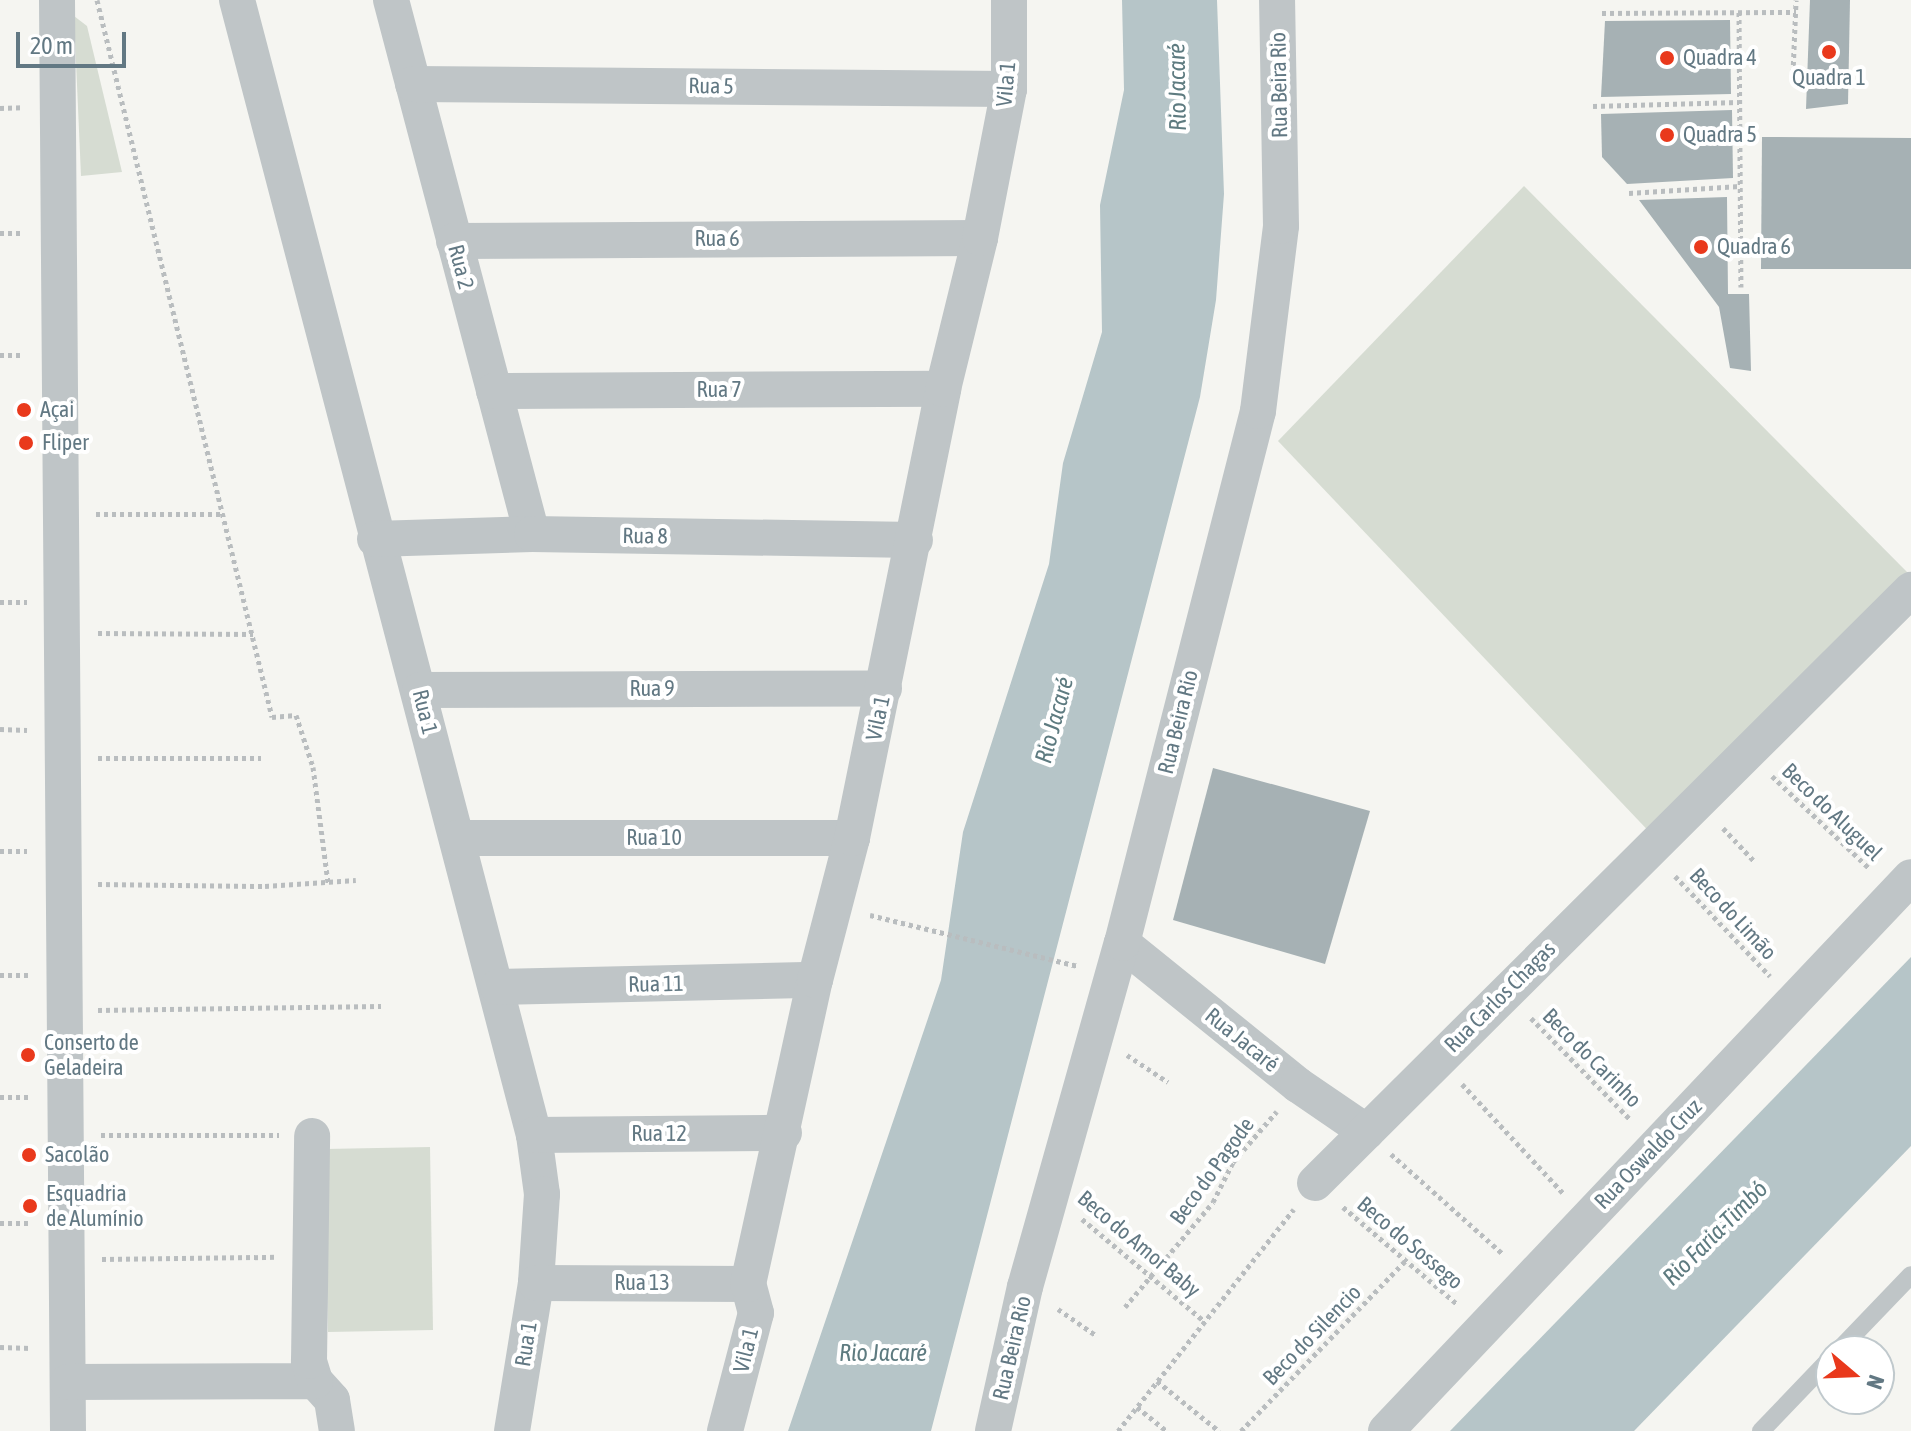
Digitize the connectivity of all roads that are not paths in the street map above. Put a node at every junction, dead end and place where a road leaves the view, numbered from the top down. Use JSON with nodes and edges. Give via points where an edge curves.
{"nodes":[{"id":1,"x":57,"y":0,"type":"edge"},
{"id":2,"x":237,"y":0,"type":"edge"},
{"id":3,"x":391,"y":0,"type":"edge"},
{"id":4,"x":1009,"y":0,"type":"edge"},
{"id":5,"x":1277,"y":0,"type":"edge"},
{"id":6,"x":413,"y":84,"type":"junction"},
{"id":7,"x":1009,"y":89,"type":"junction"},
{"id":8,"x":980,"y":238,"type":"junction"},
{"id":9,"x":454,"y":241,"type":"junction"},
{"id":10,"x":943,"y":389,"type":"junction"},
{"id":11,"x":494,"y":391,"type":"junction"},
{"id":12,"x":532,"y":534,"type":"junction"},
{"id":13,"x":375,"y":539,"type":"junction"},
{"id":14,"x":915,"y":540,"type":"junction"},
{"id":15,"x":1911,"y":590,"type":"edge"},
{"id":16,"x":884,"y":688,"type":"junction"},
{"id":17,"x":420,"y":690,"type":"junction"},
{"id":18,"x":457,"y":838,"type":"junction"},
{"id":19,"x":852,"y":838,"type":"junction"},
{"id":20,"x":1903,"y":886,"type":"edge"},
{"id":21,"x":1122,"y":943,"type":"junction"},
{"id":22,"x":815,"y":980,"type":"junction"},
{"id":23,"x":498,"y":987,"type":"junction"},
{"id":24,"x":1367,"y":1132,"type":"junction"},
{"id":25,"x":784,"y":1133,"type":"junction"},
{"id":26,"x":534,"y":1135,"type":"junction"},
{"id":27,"x":312,"y":1136,"type":"road end"},
{"id":28,"x":1315,"y":1183,"type":"road end"},
{"id":29,"x":1911,"y":1275,"type":"edge"},
{"id":30,"x":536,"y":1283,"type":"junction"},
{"id":31,"x":748,"y":1284,"type":"junction"},
{"id":32,"x":1853,"y":1335,"type":"edge"},
{"id":33,"x":1815,"y":1375,"type":"edge"},
{"id":34,"x":315,"y":1381,"type":"junction"},
{"id":35,"x":68,"y":1382,"type":"junction"},
{"id":36,"x":68,"y":1431,"type":"edge"},
{"id":37,"x":337,"y":1431,"type":"edge"},
{"id":38,"x":512,"y":1431,"type":"edge"},
{"id":39,"x":725,"y":1431,"type":"edge"},
{"id":40,"x":993,"y":1431,"type":"edge"},
{"id":41,"x":1386,"y":1431,"type":"edge"},
{"id":42,"x":1761,"y":1431,"type":"edge"}],
"edges":[{"from":1,"to":35,"type":"street"},
{"from":2,"to":13,"type":"street","name":"Rua 1"},
{"from":3,"to":6,"type":"street","name":"Rua 2"},
{"from":4,"to":7,"type":"street","name":"Vila 1"},
{"from":5,"to":21,"type":"street","name":"Rua Beira Rio","via":[[1281,226],[1258,411]]},
{"from":6,"to":7,"type":"street","name":"Rua 5"},
{"from":6,"to":9,"type":"street","name":"Rua 2"},
{"from":7,"to":8,"type":"street","name":"Vila 1"},
{"from":8,"to":9,"type":"street","name":"Rua 6"},
{"from":8,"to":10,"type":"street","name":"Vila 1"},
{"from":9,"to":11,"type":"street","name":"Rua 2"},
{"from":10,"to":11,"type":"street","name":"Rua 7"},
{"from":10,"to":14,"type":"street","name":"Vila 1"},
{"from":11,"to":12,"type":"street","name":"Rua 2"},
{"from":12,"to":13,"type":"street","name":"Rua 8"},
{"from":12,"to":14,"type":"street","name":"Rua 8"},
{"from":13,"to":17,"type":"street","name":"Rua 1"},
{"from":14,"to":16,"type":"street","name":"Vila 1"},
{"from":15,"to":24,"type":"street","name":"Rua Carlos Chagas"},
{"from":16,"to":17,"type":"street","name":"Rua 9"},
{"from":16,"to":19,"type":"street","name":"Vila 1"},
{"from":17,"to":18,"type":"street","name":"Rua 1"},
{"from":18,"to":19,"type":"street","name":"Rua 10"},
{"from":18,"to":23,"type":"street","name":"Rua 1"},
{"from":19,"to":22,"type":"street","name":"Vila 1"},
{"from":20,"to":41,"type":"street","name":"Rua Oswaldo Cruz"},
{"from":21,"to":24,"type":"street","name":"Rua Jacaré","via":[[1298,1085]]},
{"from":21,"to":40,"type":"street","name":"Rua Beira Rio","via":[[1025,1287]]},
{"from":22,"to":23,"type":"street","name":"Rua 11"},
{"from":22,"to":25,"type":"street","name":"Vila 1"},
{"from":23,"to":26,"type":"street","name":"Rua 1"},
{"from":24,"to":28,"type":"street","name":"Rua Carlos Chagas"},
{"from":25,"to":26,"type":"street","name":"Rua 12"},
{"from":25,"to":31,"type":"street","name":"Vila 1"},
{"from":26,"to":30,"type":"street","name":"Rua 1","via":[[542,1194]]},
{"from":27,"to":34,"type":"street","via":[[309,1361]]},
{"from":29,"to":32,"type":"lane"},
{"from":30,"to":31,"type":"street","name":"Rua 13"},
{"from":30,"to":38,"type":"street","name":"Rua 1"},
{"from":31,"to":39,"type":"street","name":"Vila 1","via":[[756,1313]]},
{"from":33,"to":42,"type":"lane"},
{"from":34,"to":35,"type":"street"},
{"from":34,"to":37,"type":"street","via":[[332,1400]]},
{"from":35,"to":36,"type":"street"}]}
